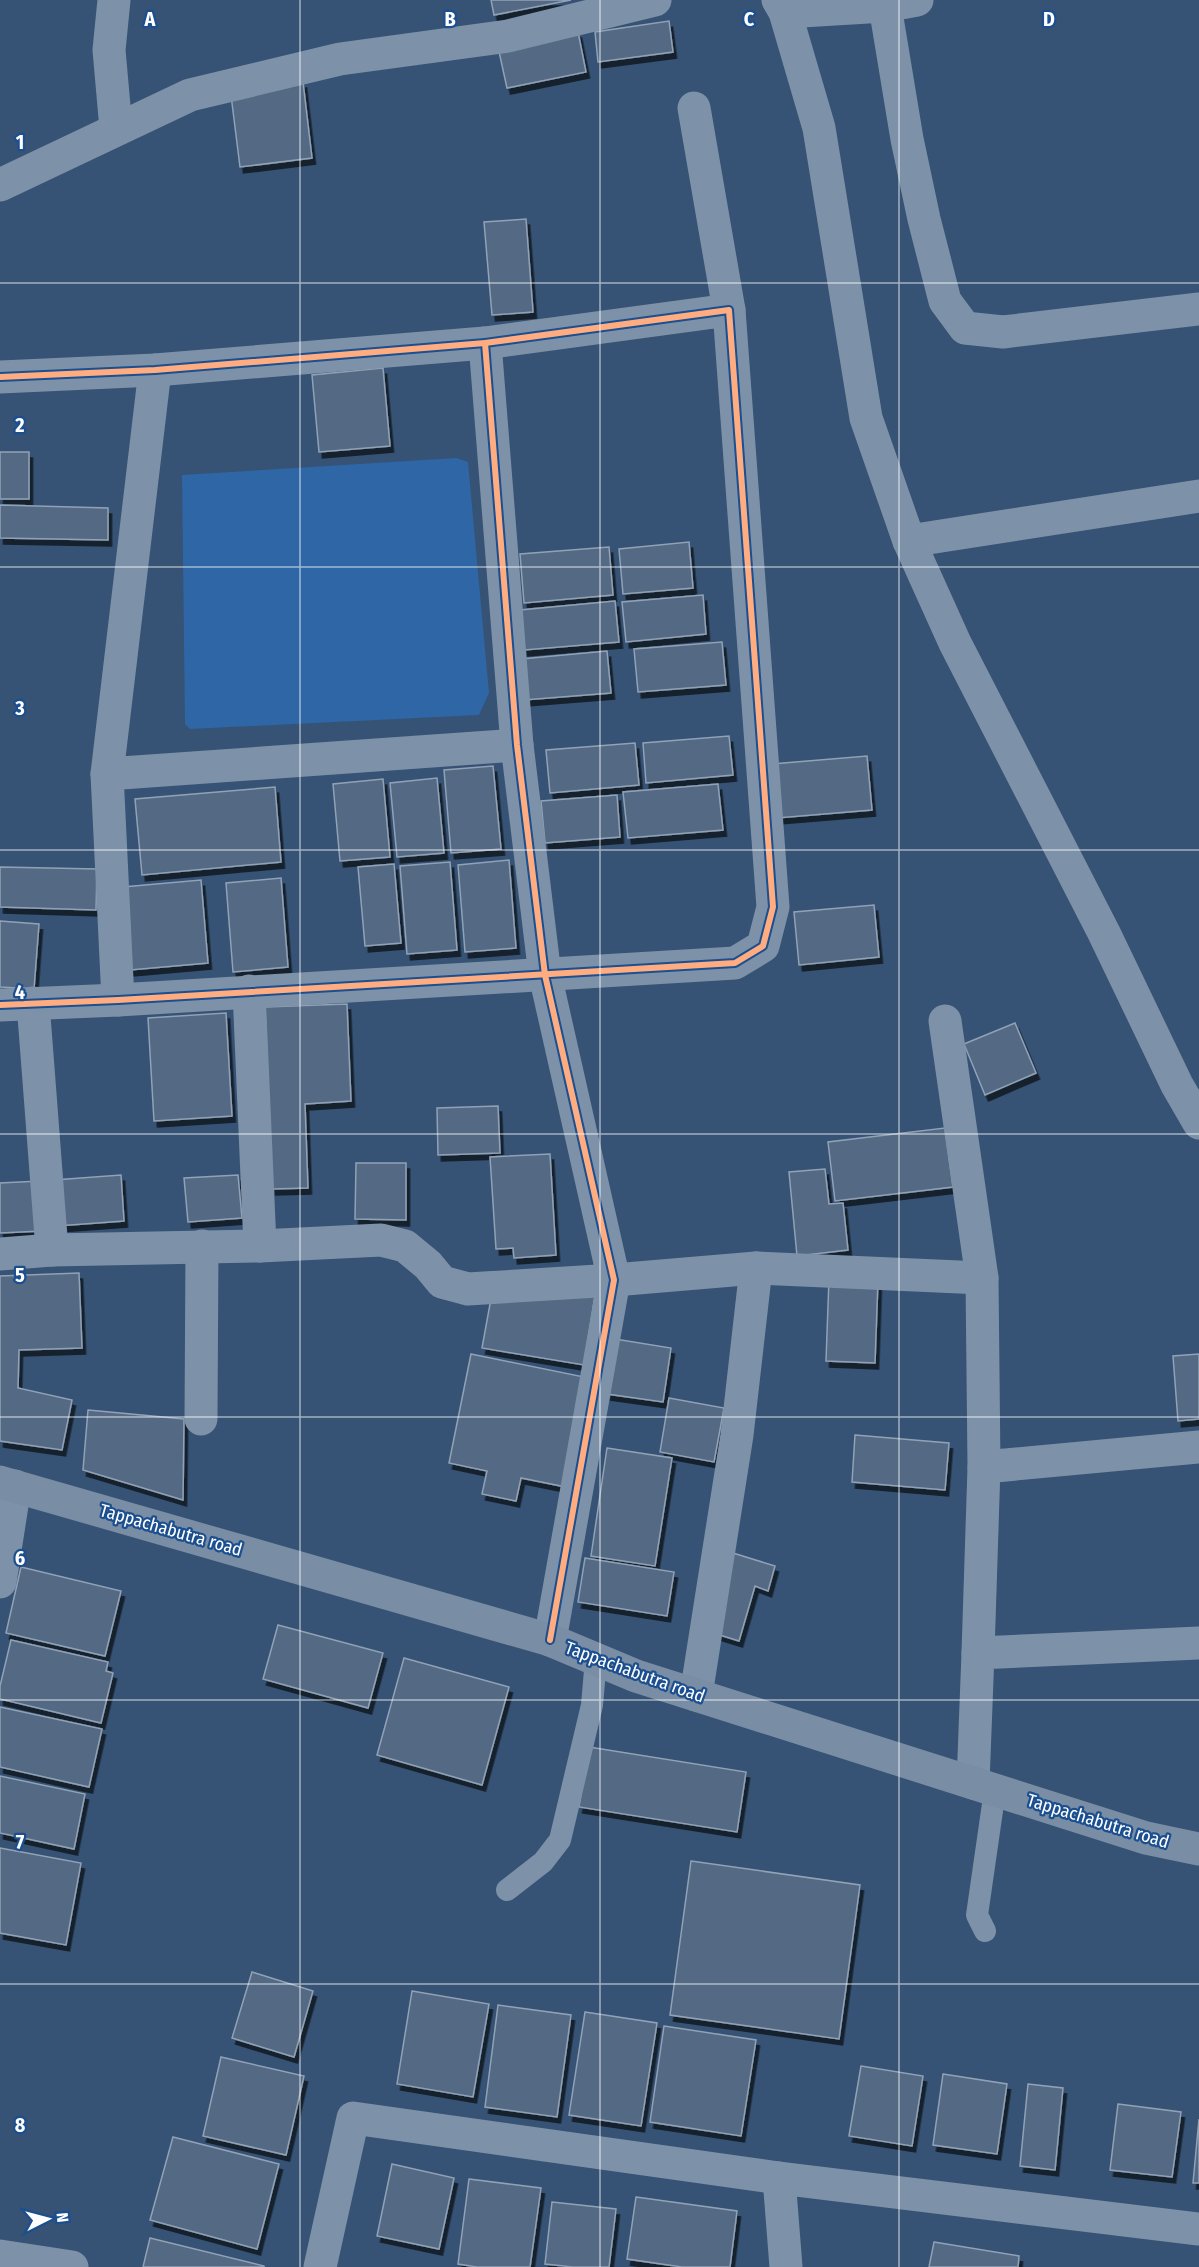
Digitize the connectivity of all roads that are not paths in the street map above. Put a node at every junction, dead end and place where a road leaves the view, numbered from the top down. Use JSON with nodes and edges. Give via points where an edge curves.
{"nodes":[{"id":1,"x":114,"y":0,"type":"edge"},
{"id":2,"x":655,"y":0,"type":"edge"},
{"id":3,"x":917,"y":0,"type":"edge"},
{"id":4,"x":885,"y":3,"type":"edge"},
{"id":5,"x":781,"y":6,"type":"edge"},
{"id":6,"x":694,"y":108,"type":"dead end"},
{"id":7,"x":116,"y":129,"type":"junction"},
{"id":8,"x":0,"y":185,"type":"edge"},
{"id":9,"x":1199,"y":309,"type":"edge"},
{"id":10,"x":729,"y":310,"type":"junction"},
{"id":11,"x":485,"y":343,"type":"junction"},
{"id":12,"x":155,"y":370,"type":"junction"},
{"id":13,"x":0,"y":377,"type":"edge"},
{"id":14,"x":1199,"y":496,"type":"edge"},
{"id":15,"x":909,"y":540,"type":"junction"},
{"id":16,"x":517,"y":744,"type":"junction"},
{"id":17,"x":107,"y":774,"type":"junction"},
{"id":18,"x":545,"y":975,"type":"junction"},
{"id":19,"x":249,"y":991,"type":"junction"},
{"id":20,"x":118,"y":1000,"type":"junction"},
{"id":21,"x":33,"y":1003,"type":"junction"},
{"id":22,"x":0,"y":1005,"type":"edge"},
{"id":23,"x":945,"y":1021,"type":"dead end"},
{"id":24,"x":1188,"y":1082,"type":"edge"},
{"id":25,"x":1199,"y":1123,"type":"edge"},
{"id":26,"x":202,"y":1245,"type":"junction"},
{"id":27,"x":260,"y":1246,"type":"junction"},
{"id":28,"x":52,"y":1250,"type":"junction"},
{"id":29,"x":0,"y":1254,"type":"edge"},
{"id":30,"x":756,"y":1268,"type":"junction"},
{"id":31,"x":982,"y":1278,"type":"junction"},
{"id":32,"x":614,"y":1281,"type":"junction"},
{"id":33,"x":201,"y":1419,"type":"dead end"},
{"id":34,"x":1199,"y":1447,"type":"edge"},
{"id":35,"x":984,"y":1467,"type":"junction"},
{"id":36,"x":7,"y":1484,"type":"edge"},
{"id":37,"x":0,"y":1582,"type":"edge"},
{"id":38,"x":550,"y":1640,"type":"junction"},
{"id":39,"x":1199,"y":1643,"type":"edge"},
{"id":40,"x":978,"y":1653,"type":"junction"},
{"id":41,"x":596,"y":1659,"type":"junction"},
{"id":42,"x":696,"y":1695,"type":"junction"},
{"id":43,"x":984,"y":1786,"type":"junction"},
{"id":44,"x":1199,"y":1849,"type":"edge"},
{"id":45,"x":507,"y":1890,"type":"dead end"},
{"id":46,"x":985,"y":1931,"type":"dead end"},
{"id":47,"x":779,"y":2178,"type":"junction"},
{"id":48,"x":1199,"y":2229,"type":"edge"},
{"id":49,"x":0,"y":2256,"type":"edge"},
{"id":50,"x":72,"y":2267,"type":"edge"},
{"id":51,"x":320,"y":2267,"type":"edge"},
{"id":52,"x":786,"y":2267,"type":"edge"}],
"edges":[{"from":1,"to":7,"type":"street","via":[[108,50]]},
{"from":2,"to":7,"type":"street","via":[[508,36],[340,59],[190,95]]},
{"from":3,"to":4,"type":"street"},
{"from":4,"to":5,"type":"street"},
{"from":4,"to":9,"type":"street","via":[[924,219],[945,301],[965,328],[1003,332]]},
{"from":5,"to":15,"type":"street","via":[[819,128],[866,418]]},
{"from":6,"to":10,"type":"street"},
{"from":7,"to":8,"type":"street"},
{"from":10,"to":11,"type":"street"},
{"from":10,"to":18,"type":"street","via":[[772,906],[763,946],[735,963]]},
{"from":11,"to":12,"type":"street"},
{"from":11,"to":16,"type":"street"},
{"from":12,"to":13,"type":"street"},
{"from":12,"to":17,"type":"street"},
{"from":14,"to":15,"type":"street"},
{"from":15,"to":24,"type":"street","via":[[955,642],[1104,933]]},
{"from":16,"to":17,"type":"street"},
{"from":16,"to":18,"type":"street"},
{"from":17,"to":20,"type":"street"},
{"from":18,"to":19,"type":"street"},
{"from":18,"to":32,"type":"street"},
{"from":19,"to":20,"type":"street"},
{"from":19,"to":27,"type":"street"},
{"from":20,"to":21,"type":"street"},
{"from":21,"to":22,"type":"street"},
{"from":21,"to":28,"type":"street"},
{"from":23,"to":31,"type":"street"},
{"from":24,"to":25,"type":"street"},
{"from":26,"to":27,"type":"street"},
{"from":26,"to":28,"type":"street"},
{"from":26,"to":33,"type":"street"},
{"from":27,"to":32,"type":"street","via":[[381,1240],[405,1246],[442,1282],[468,1289]]},
{"from":28,"to":29,"type":"street"},
{"from":30,"to":31,"type":"street"},
{"from":30,"to":32,"type":"street"},
{"from":30,"to":42,"type":"street","via":[[737,1435]]},
{"from":31,"to":35,"type":"street"},
{"from":32,"to":38,"type":"street"},
{"from":34,"to":35,"type":"street"},
{"from":35,"to":40,"type":"street"},
{"from":36,"to":37,"type":"street"},
{"from":36,"to":38,"type":"main road","name":"Tappachabutra road"},
{"from":38,"to":41,"type":"main road","name":"Tappachabutra road"},
{"from":39,"to":40,"type":"street"},
{"from":40,"to":43,"type":"street"},
{"from":41,"to":42,"type":"main road","name":"Tappachabutra road"},
{"from":41,"to":45,"type":"lane","via":[[592,1705],[560,1840],[543,1862]]},
{"from":42,"to":43,"type":"main road","name":"Tappachabutra road"},
{"from":43,"to":44,"type":"main road","name":"Tappachabutra road","via":[[1146,1838]]},
{"from":43,"to":46,"type":"lane","via":[[977,1915]]},
{"from":47,"to":48,"type":"street"},
{"from":47,"to":51,"type":"street","via":[[353,2118]]},
{"from":47,"to":52,"type":"street"},
{"from":49,"to":50,"type":"street"}]}
